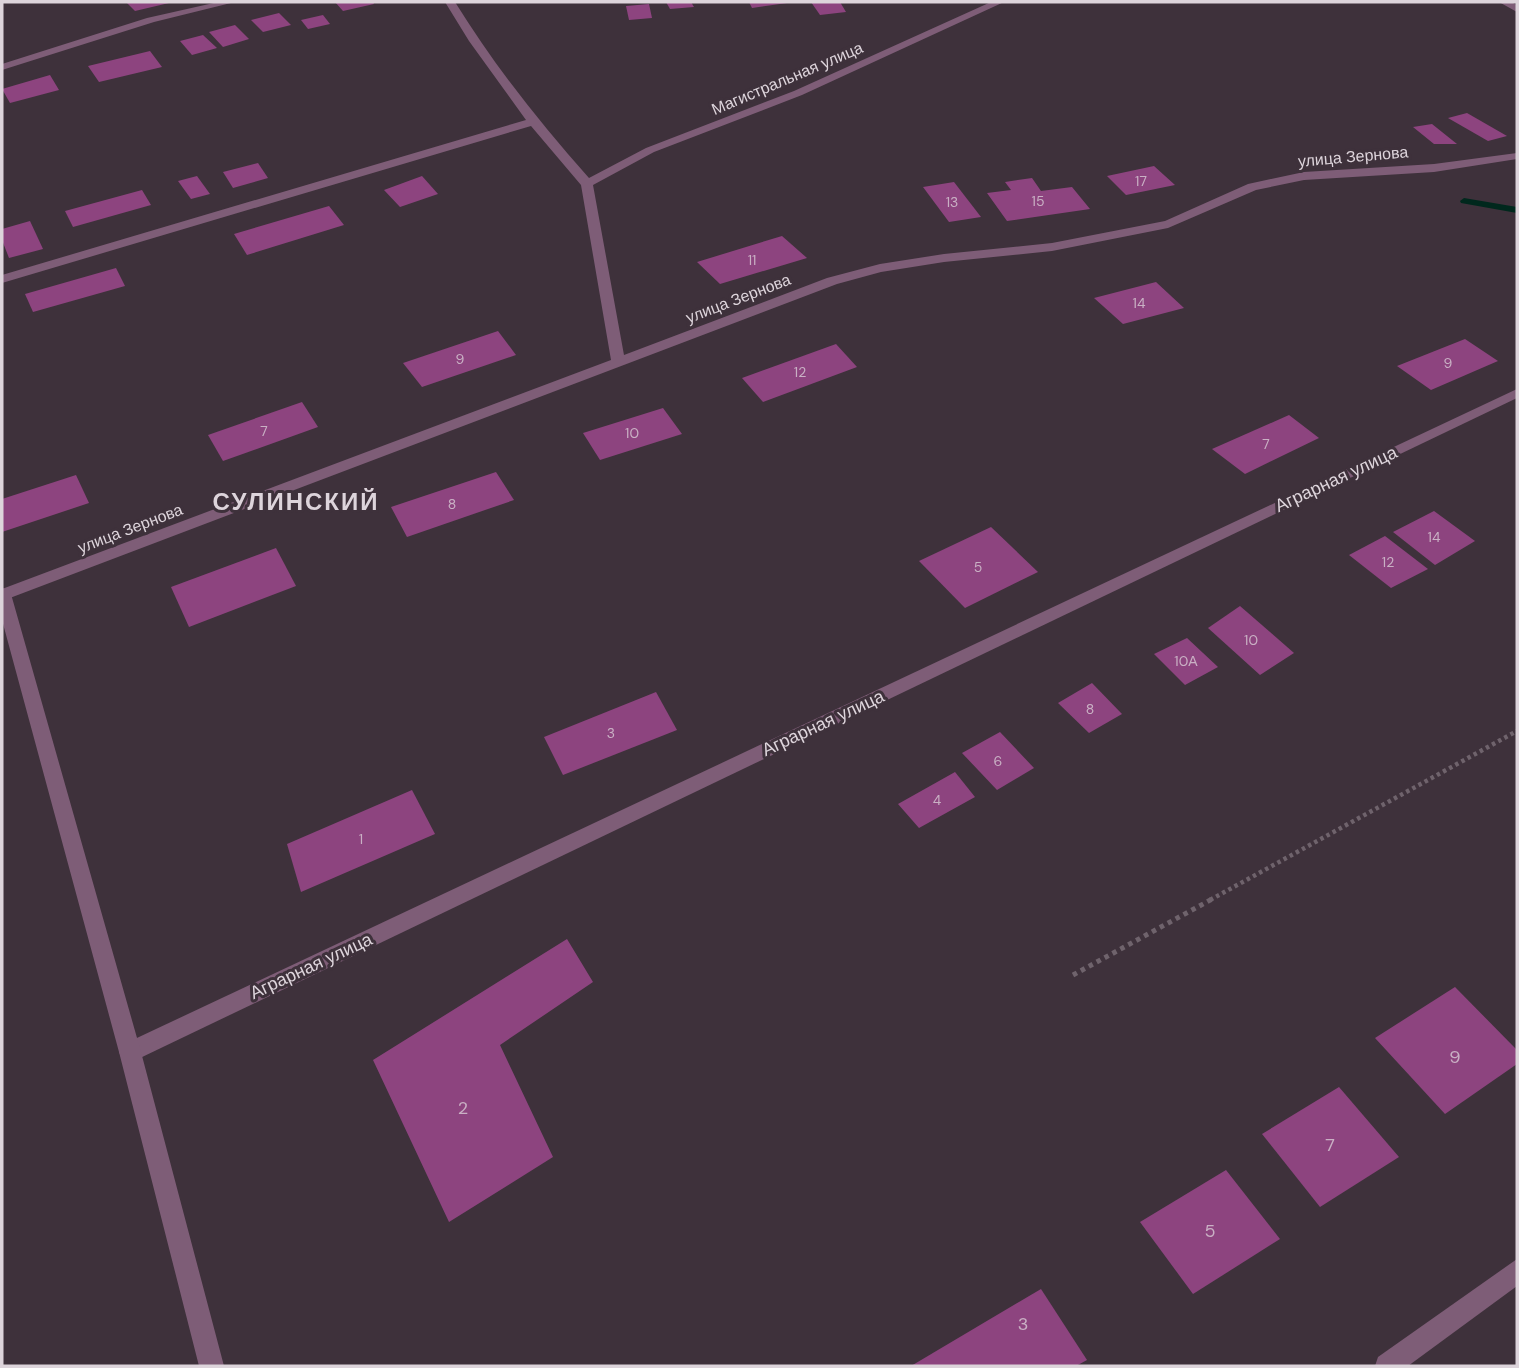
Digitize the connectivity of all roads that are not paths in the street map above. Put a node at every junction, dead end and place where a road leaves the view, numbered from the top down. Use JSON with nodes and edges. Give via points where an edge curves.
{"nodes":[{"id":1,"x":230,"y":2,"type":"edge"},
{"id":2,"x":450,"y":2,"type":"edge"},
{"id":3,"x":999,"y":2,"type":"edge"},
{"id":4,"x":1504,"y":2,"type":"edge"},
{"id":5,"x":1517,"y":9,"type":"edge"},
{"id":6,"x":2,"y":67,"type":"edge"},
{"id":7,"x":533,"y":122,"type":"junction"},
{"id":8,"x":1517,"y":156,"type":"edge"},
{"id":9,"x":587,"y":184,"type":"junction"},
{"id":10,"x":2,"y":279,"type":"edge"},
{"id":11,"x":618,"y":363,"type":"junction"},
{"id":12,"x":1517,"y":393,"type":"edge"},
{"id":13,"x":2,"y":594,"type":"edge"},
{"id":14,"x":130,"y":1052,"type":"junction"},
{"id":15,"x":1517,"y":1271,"type":"edge"},
{"id":16,"x":212,"y":1366,"type":"edge"},
{"id":17,"x":1387,"y":1366,"type":"edge"}],
"edges":[{"from":1,"to":6,"type":"street","via":[[151,20]]},
{"from":2,"to":7,"type":"street"},
{"from":3,"to":9,"type":"street","name":"Магистральная улица","via":[[798,93],[650,150]]},
{"from":4,"to":5,"type":"street"},
{"from":7,"to":9,"type":"street"},
{"from":7,"to":10,"type":"street"},
{"from":8,"to":11,"type":"street","name":"улица Зернова","via":[[1434,168],[1304,176],[1252,187],[1168,224],[1052,247],[880,268],[832,281]]},
{"from":9,"to":11,"type":"street"},
{"from":11,"to":13,"type":"street","name":"улица Зернова"},
{"from":12,"to":14,"type":"street","name":"Аграрная улица"},
{"from":13,"to":14,"type":"street"},
{"from":14,"to":16,"type":"street"},
{"from":15,"to":17,"type":"street"}]}
